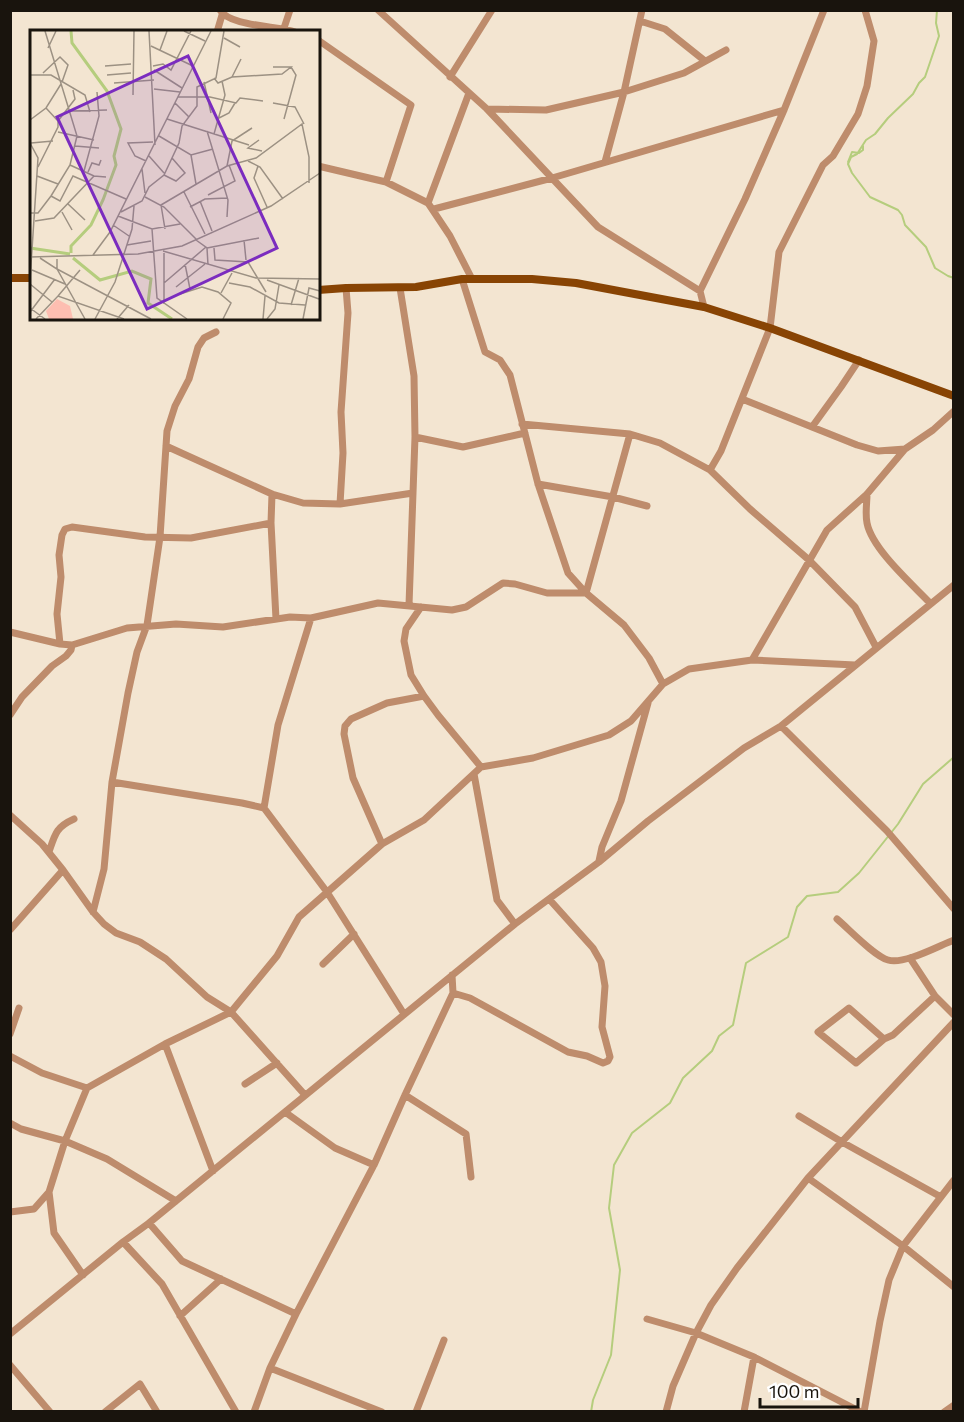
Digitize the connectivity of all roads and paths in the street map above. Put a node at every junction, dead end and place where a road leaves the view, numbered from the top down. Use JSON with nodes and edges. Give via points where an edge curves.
{"nodes":[{"id":1,"x":290,"y":10,"type":"edge"},
{"id":2,"x":378,"y":10,"type":"edge"},
{"id":3,"x":492,"y":10,"type":"edge"},
{"id":4,"x":642,"y":10,"type":"edge"},
{"id":5,"x":824,"y":10,"type":"edge"},
{"id":6,"x":865,"y":10,"type":"edge"},
{"id":7,"x":221,"y":13,"type":"edge"},
{"id":8,"x":640,"y":21,"type":"junction"},
{"id":9,"x":284,"y":28,"type":"junction"},
{"id":10,"x":217,"y":30,"type":"edge"},
{"id":11,"x":290,"y":30,"type":"edge"},
{"id":12,"x":320,"y":41,"type":"edge"},
{"id":13,"x":726,"y":50,"type":"dead end"},
{"id":14,"x":705,"y":61,"type":"junction"},
{"id":15,"x":450,"y":76,"type":"junction"},
{"id":16,"x":624,"y":92,"type":"junction"},
{"id":17,"x":469,"y":93,"type":"junction"},
{"id":18,"x":487,"y":110,"type":"junction"},
{"id":19,"x":784,"y":110,"type":"junction"},
{"id":20,"x":605,"y":162,"type":"junction"},
{"id":21,"x":320,"y":166,"type":"edge"},
{"id":22,"x":552,"y":178,"type":"junction"},
{"id":23,"x":386,"y":183,"type":"junction"},
{"id":24,"x":429,"y":202,"type":"junction"},
{"id":25,"x":434,"y":209,"type":"junction"},
{"id":26,"x":10,"y":278,"type":"edge"},
{"id":27,"x":30,"y":278,"type":"edge"},
{"id":28,"x":467,"y":279,"type":"junction"},
{"id":29,"x":346,"y":288,"type":"junction"},
{"id":30,"x":400,"y":288,"type":"junction"},
{"id":31,"x":320,"y":290,"type":"edge"},
{"id":32,"x":700,"y":291,"type":"junction"},
{"id":33,"x":704,"y":307,"type":"junction"},
{"id":34,"x":771,"y":328,"type":"junction"},
{"id":35,"x":216,"y":332,"type":"dead end"},
{"id":36,"x":859,"y":360,"type":"junction"},
{"id":37,"x":954,"y":396,"type":"edge"},
{"id":38,"x":742,"y":399,"type":"junction"},
{"id":39,"x":954,"y":411,"type":"edge"},
{"id":40,"x":522,"y":424,"type":"junction"},
{"id":41,"x":812,"y":427,"type":"junction"},
{"id":42,"x":525,"y":433,"type":"junction"},
{"id":43,"x":630,"y":434,"type":"junction"},
{"id":44,"x":415,"y":437,"type":"junction"},
{"id":45,"x":166,"y":446,"type":"junction"},
{"id":46,"x":904,"y":449,"type":"junction"},
{"id":47,"x":710,"y":470,"type":"junction"},
{"id":48,"x":538,"y":484,"type":"junction"},
{"id":49,"x":273,"y":494,"type":"junction"},
{"id":50,"x":413,"y":494,"type":"junction"},
{"id":51,"x":867,"y":494,"type":"junction"},
{"id":52,"x":613,"y":497,"type":"junction"},
{"id":53,"x":340,"y":504,"type":"junction"},
{"id":54,"x":646,"y":506,"type":"dead end"},
{"id":55,"x":271,"y":523,"type":"junction"},
{"id":56,"x":160,"y":537,"type":"junction"},
{"id":57,"x":809,"y":560,"type":"junction"},
{"id":58,"x":954,"y":585,"type":"edge"},
{"id":59,"x":586,"y":593,"type":"junction"},
{"id":60,"x":930,"y":603,"type":"junction"},
{"id":61,"x":409,"y":605,"type":"junction"},
{"id":62,"x":421,"y":607,"type":"junction"},
{"id":63,"x":311,"y":618,"type":"junction"},
{"id":64,"x":276,"y":619,"type":"junction"},
{"id":65,"x":147,"y":625,"type":"junction"},
{"id":66,"x":10,"y":632,"type":"edge"},
{"id":67,"x":60,"y":644,"type":"junction"},
{"id":68,"x":72,"y":645,"type":"junction"},
{"id":69,"x":876,"y":647,"type":"junction"},
{"id":70,"x":752,"y":660,"type":"junction"},
{"id":71,"x":855,"y":664,"type":"junction"},
{"id":72,"x":663,"y":684,"type":"junction"},
{"id":73,"x":424,"y":696,"type":"junction"},
{"id":74,"x":649,"y":700,"type":"junction"},
{"id":75,"x":10,"y":715,"type":"edge"},
{"id":76,"x":781,"y":726,"type":"junction"},
{"id":77,"x":482,"y":767,"type":"junction"},
{"id":78,"x":474,"y":774,"type":"junction"},
{"id":79,"x":112,"y":782,"type":"junction"},
{"id":80,"x":264,"y":808,"type":"junction"},
{"id":81,"x":10,"y":815,"type":"edge"},
{"id":82,"x":74,"y":819,"type":"dead end"},
{"id":83,"x":382,"y":844,"type":"junction"},
{"id":84,"x":49,"y":852,"type":"junction"},
{"id":85,"x":599,"y":862,"type":"junction"},
{"id":86,"x":63,"y":870,"type":"junction"},
{"id":87,"x":327,"y":892,"type":"junction"},
{"id":88,"x":549,"y":899,"type":"junction"},
{"id":89,"x":954,"y":909,"type":"edge"},
{"id":90,"x":93,"y":912,"type":"junction"},
{"id":91,"x":837,"y":919,"type":"dead end"},
{"id":92,"x":515,"y":924,"type":"junction"},
{"id":93,"x":10,"y":930,"type":"edge"},
{"id":94,"x":354,"y":934,"type":"junction"},
{"id":95,"x":954,"y":940,"type":"edge"},
{"id":96,"x":910,"y":958,"type":"junction"},
{"id":97,"x":323,"y":964,"type":"dead end"},
{"id":98,"x":452,"y":975,"type":"junction"},
{"id":99,"x":453,"y":993,"type":"junction"},
{"id":100,"x":935,"y":996,"type":"junction"},
{"id":101,"x":19,"y":1008,"type":"dead end"},
{"id":102,"x":231,"y":1012,"type":"junction"},
{"id":103,"x":404,"y":1014,"type":"junction"},
{"id":104,"x":954,"y":1015,"type":"edge"},
{"id":105,"x":954,"y":1022,"type":"edge"},
{"id":106,"x":10,"y":1035,"type":"edge"},
{"id":107,"x":884,"y":1039,"type":"junction"},
{"id":108,"x":165,"y":1044,"type":"junction"},
{"id":109,"x":10,"y":1056,"type":"edge"},
{"id":110,"x":277,"y":1063,"type":"junction"},
{"id":111,"x":245,"y":1084,"type":"dead end"},
{"id":112,"x":87,"y":1088,"type":"junction"},
{"id":113,"x":305,"y":1095,"type":"junction"},
{"id":114,"x":405,"y":1095,"type":"junction"},
{"id":115,"x":285,"y":1112,"type":"junction"},
{"id":116,"x":799,"y":1116,"type":"dead end"},
{"id":117,"x":10,"y":1123,"type":"edge"},
{"id":118,"x":65,"y":1141,"type":"junction"},
{"id":119,"x":842,"y":1142,"type":"junction"},
{"id":120,"x":374,"y":1165,"type":"junction"},
{"id":121,"x":213,"y":1171,"type":"junction"},
{"id":122,"x":471,"y":1177,"type":"dead end"},
{"id":123,"x":808,"y":1178,"type":"junction"},
{"id":124,"x":954,"y":1180,"type":"edge"},
{"id":125,"x":49,"y":1192,"type":"junction"},
{"id":126,"x":941,"y":1197,"type":"junction"},
{"id":127,"x":176,"y":1201,"type":"junction"},
{"id":128,"x":10,"y":1212,"type":"edge"},
{"id":129,"x":149,"y":1223,"type":"junction"},
{"id":130,"x":123,"y":1242,"type":"junction"},
{"id":131,"x":903,"y":1246,"type":"junction"},
{"id":132,"x":83,"y":1275,"type":"junction"},
{"id":133,"x":221,"y":1279,"type":"junction"},
{"id":134,"x":954,"y":1287,"type":"edge"},
{"id":135,"x":296,"y":1314,"type":"junction"},
{"id":136,"x":180,"y":1316,"type":"junction"},
{"id":137,"x":647,"y":1319,"type":"dead end"},
{"id":138,"x":10,"y":1334,"type":"edge"},
{"id":139,"x":696,"y":1334,"type":"junction"},
{"id":140,"x":444,"y":1340,"type":"dead end"},
{"id":141,"x":754,"y":1357,"type":"junction"},
{"id":142,"x":10,"y":1365,"type":"edge"},
{"id":143,"x":270,"y":1368,"type":"junction"},
{"id":144,"x":954,"y":1405,"type":"edge"},
{"id":145,"x":50,"y":1412,"type":"edge"},
{"id":146,"x":105,"y":1412,"type":"edge"},
{"id":147,"x":157,"y":1412,"type":"edge"},
{"id":148,"x":236,"y":1412,"type":"edge"},
{"id":149,"x":254,"y":1412,"type":"edge"},
{"id":150,"x":382,"y":1412,"type":"edge"},
{"id":151,"x":416,"y":1412,"type":"edge"},
{"id":152,"x":666,"y":1412,"type":"edge"},
{"id":153,"x":744,"y":1412,"type":"edge"},
{"id":154,"x":863,"y":1412,"type":"edge"},
{"id":155,"x":944,"y":1412,"type":"edge"}],
"edges":[{"from":1,"to":9,"type":"street"},
{"from":2,"to":15,"type":"street"},
{"from":3,"to":15,"type":"street"},
{"from":4,"to":8,"type":"street"},
{"from":5,"to":19,"type":"street"},
{"from":6,"to":34,"type":"street","via":[[874,41],[867,86],[858,114],[833,156],[823,165],[779,252]]},
{"from":7,"to":9,"type":"street","via":[[238,22]]},
{"from":7,"to":10,"type":"street"},
{"from":8,"to":14,"type":"street","via":[[665,29]]},
{"from":8,"to":16,"type":"street"},
{"from":9,"to":11,"type":"street"},
{"from":12,"to":23,"type":"street","via":[[411,105]]},
{"from":13,"to":14,"type":"street"},
{"from":14,"to":16,"type":"street","via":[[684,73]]},
{"from":15,"to":17,"type":"street"},
{"from":16,"to":18,"type":"street","via":[[546,110]]},
{"from":16,"to":20,"type":"street"},
{"from":17,"to":18,"type":"street"},
{"from":17,"to":24,"type":"street"},
{"from":18,"to":22,"type":"street"},
{"from":19,"to":20,"type":"street"},
{"from":19,"to":32,"type":"street"},
{"from":20,"to":22,"type":"street"},
{"from":21,"to":23,"type":"street"},
{"from":22,"to":25,"type":"street"},
{"from":22,"to":32,"type":"street","via":[[598,227]]},
{"from":23,"to":24,"type":"street"},
{"from":24,"to":25,"type":"street"},
{"from":25,"to":28,"type":"street"},
{"from":26,"to":27,"type":"main road"},
{"from":28,"to":30,"type":"main road"},
{"from":28,"to":33,"type":"main road","via":[[576,283]]},
{"from":28,"to":40,"type":"street","via":[[485,352],[500,360],[510,375]]},
{"from":29,"to":30,"type":"main road"},
{"from":29,"to":31,"type":"main road"},
{"from":29,"to":53,"type":"street"},
{"from":30,"to":44,"type":"street","via":[[414,376]]},
{"from":32,"to":33,"type":"street"},
{"from":33,"to":34,"type":"main road"},
{"from":34,"to":36,"type":"main road"},
{"from":34,"to":38,"type":"street"},
{"from":35,"to":45,"type":"street","via":[[204,338],[198,347],[189,379],[170,419]]},
{"from":36,"to":37,"type":"main road"},
{"from":36,"to":41,"type":"street"},
{"from":38,"to":41,"type":"street"},
{"from":38,"to":47,"type":"street"},
{"from":39,"to":46,"type":"street"},
{"from":40,"to":42,"type":"street"},
{"from":40,"to":43,"type":"street"},
{"from":41,"to":46,"type":"street","via":[[857,446],[878,451]]},
{"from":42,"to":44,"type":"street","via":[[463,447]]},
{"from":42,"to":48,"type":"street"},
{"from":43,"to":47,"type":"street","via":[[660,443]]},
{"from":43,"to":52,"type":"street"},
{"from":44,"to":50,"type":"street"},
{"from":45,"to":49,"type":"street"},
{"from":45,"to":56,"type":"street"},
{"from":46,"to":51,"type":"street"},
{"from":47,"to":57,"type":"street"},
{"from":48,"to":52,"type":"street"},
{"from":48,"to":59,"type":"street","via":[[568,573]]},
{"from":49,"to":53,"type":"street","via":[[303,503]]},
{"from":49,"to":55,"type":"street"},
{"from":50,"to":53,"type":"street"},
{"from":50,"to":61,"type":"street"},
{"from":51,"to":57,"type":"street","via":[[827,530]]},
{"from":51,"to":60,"type":"street","via":[[867,522],[872,535],[888,560]]},
{"from":52,"to":54,"type":"street"},
{"from":52,"to":59,"type":"street"},
{"from":55,"to":56,"type":"street","via":[[191,538]]},
{"from":55,"to":64,"type":"street"},
{"from":56,"to":65,"type":"street"},
{"from":56,"to":67,"type":"street","via":[[65,529],[59,555]]},
{"from":57,"to":69,"type":"street","via":[[855,607]]},
{"from":57,"to":70,"type":"street"},
{"from":58,"to":60,"type":"street"},
{"from":59,"to":62,"type":"street","via":[[547,593],[503,583],[466,607]]},
{"from":59,"to":72,"type":"street","via":[[624,625]]},
{"from":60,"to":69,"type":"street"},
{"from":61,"to":62,"type":"street"},
{"from":61,"to":63,"type":"street","via":[[378,603]]},
{"from":62,"to":73,"type":"street","via":[[406,629],[404,641],[411,675]]},
{"from":63,"to":64,"type":"street"},
{"from":63,"to":80,"type":"street","via":[[278,725]]},
{"from":64,"to":65,"type":"street","via":[[223,627]]},
{"from":65,"to":68,"type":"street"},
{"from":65,"to":79,"type":"street","via":[[136,652]]},
{"from":66,"to":67,"type":"street"},
{"from":67,"to":68,"type":"street"},
{"from":68,"to":75,"type":"street"},
{"from":69,"to":71,"type":"street"},
{"from":70,"to":71,"type":"street"},
{"from":70,"to":72,"type":"street","via":[[689,669]]},
{"from":71,"to":76,"type":"street"},
{"from":72,"to":74,"type":"street"},
{"from":73,"to":77,"type":"street"},
{"from":73,"to":83,"type":"street","via":[[387,703],[351,719],[345,726],[353,778]]},
{"from":74,"to":77,"type":"street","via":[[631,722],[609,735],[533,758]]},
{"from":74,"to":85,"type":"street","via":[[621,801]]},
{"from":76,"to":85,"type":"street","via":[[735,754]]},
{"from":76,"to":89,"type":"street","via":[[887,831]]},
{"from":77,"to":78,"type":"street"},
{"from":78,"to":83,"type":"street","via":[[424,820]]},
{"from":78,"to":92,"type":"street","via":[[497,900]]},
{"from":79,"to":80,"type":"street"},
{"from":79,"to":90,"type":"street","via":[[104,869]]},
{"from":80,"to":87,"type":"street"},
{"from":81,"to":84,"type":"street"},
{"from":82,"to":84,"type":"street","via":[[56,832]]},
{"from":83,"to":87,"type":"street"},
{"from":84,"to":86,"type":"street"},
{"from":85,"to":88,"type":"street"},
{"from":86,"to":90,"type":"street"},
{"from":86,"to":93,"type":"street"},
{"from":87,"to":94,"type":"street"},
{"from":87,"to":102,"type":"street","via":[[299,917],[277,956]]},
{"from":88,"to":92,"type":"street"},
{"from":88,"to":99,"type":"street","via":[[601,962],[605,986],[602,1028],[608,1061],[603,1063],[568,1052],[470,998]]},
{"from":90,"to":102,"type":"street","via":[[116,933],[140,942],[166,959],[207,997]]},
{"from":91,"to":96,"type":"street","via":[[877,954],[889,960]]},
{"from":92,"to":98,"type":"street"},
{"from":94,"to":97,"type":"street"},
{"from":94,"to":103,"type":"street"},
{"from":95,"to":96,"type":"street"},
{"from":96,"to":100,"type":"street"},
{"from":98,"to":99,"type":"street"},
{"from":98,"to":103,"type":"street"},
{"from":99,"to":114,"type":"street"},
{"from":100,"to":104,"type":"street"},
{"from":100,"to":107,"type":"street"},
{"from":101,"to":106,"type":"street"},
{"from":102,"to":108,"type":"street"},
{"from":102,"to":110,"type":"street"},
{"from":103,"to":113,"type":"street"},
{"from":105,"to":119,"type":"street"},
{"from":107,"to":107,"type":"street","via":[[856,1063],[818,1032],[849,1008]]},
{"from":108,"to":112,"type":"street"},
{"from":108,"to":121,"type":"street"},
{"from":109,"to":112,"type":"street","via":[[42,1073]]},
{"from":110,"to":111,"type":"street"},
{"from":110,"to":113,"type":"street"},
{"from":112,"to":118,"type":"street"},
{"from":113,"to":115,"type":"street"},
{"from":114,"to":120,"type":"street"},
{"from":114,"to":122,"type":"street","via":[[466,1134]]},
{"from":115,"to":120,"type":"street","via":[[335,1148]]},
{"from":115,"to":121,"type":"street"},
{"from":116,"to":119,"type":"street"},
{"from":117,"to":118,"type":"street"},
{"from":118,"to":125,"type":"street"},
{"from":118,"to":127,"type":"street","via":[[107,1159]]},
{"from":119,"to":123,"type":"street"},
{"from":119,"to":126,"type":"street"},
{"from":120,"to":135,"type":"street"},
{"from":121,"to":127,"type":"street"},
{"from":123,"to":131,"type":"street"},
{"from":123,"to":139,"type":"street","via":[[737,1268]]},
{"from":124,"to":126,"type":"street"},
{"from":125,"to":128,"type":"street","via":[[34,1209]]},
{"from":125,"to":132,"type":"street","via":[[54,1233]]},
{"from":126,"to":131,"type":"street"},
{"from":127,"to":129,"type":"street"},
{"from":129,"to":130,"type":"street"},
{"from":129,"to":133,"type":"street","via":[[182,1261]]},
{"from":130,"to":132,"type":"street"},
{"from":130,"to":136,"type":"street","via":[[162,1284]]},
{"from":131,"to":134,"type":"street"},
{"from":131,"to":154,"type":"street","via":[[889,1280]]},
{"from":132,"to":138,"type":"street"},
{"from":133,"to":135,"type":"street"},
{"from":133,"to":136,"type":"street"},
{"from":135,"to":143,"type":"street"},
{"from":136,"to":148,"type":"street"},
{"from":137,"to":139,"type":"street"},
{"from":139,"to":141,"type":"street"},
{"from":139,"to":152,"type":"street"},
{"from":140,"to":151,"type":"street"},
{"from":141,"to":153,"type":"street"},
{"from":141,"to":154,"type":"street"},
{"from":142,"to":145,"type":"street"},
{"from":143,"to":149,"type":"street"},
{"from":143,"to":150,"type":"street"},
{"from":144,"to":155,"type":"street"},
{"from":146,"to":147,"type":"street","via":[[140,1384]]}]}
